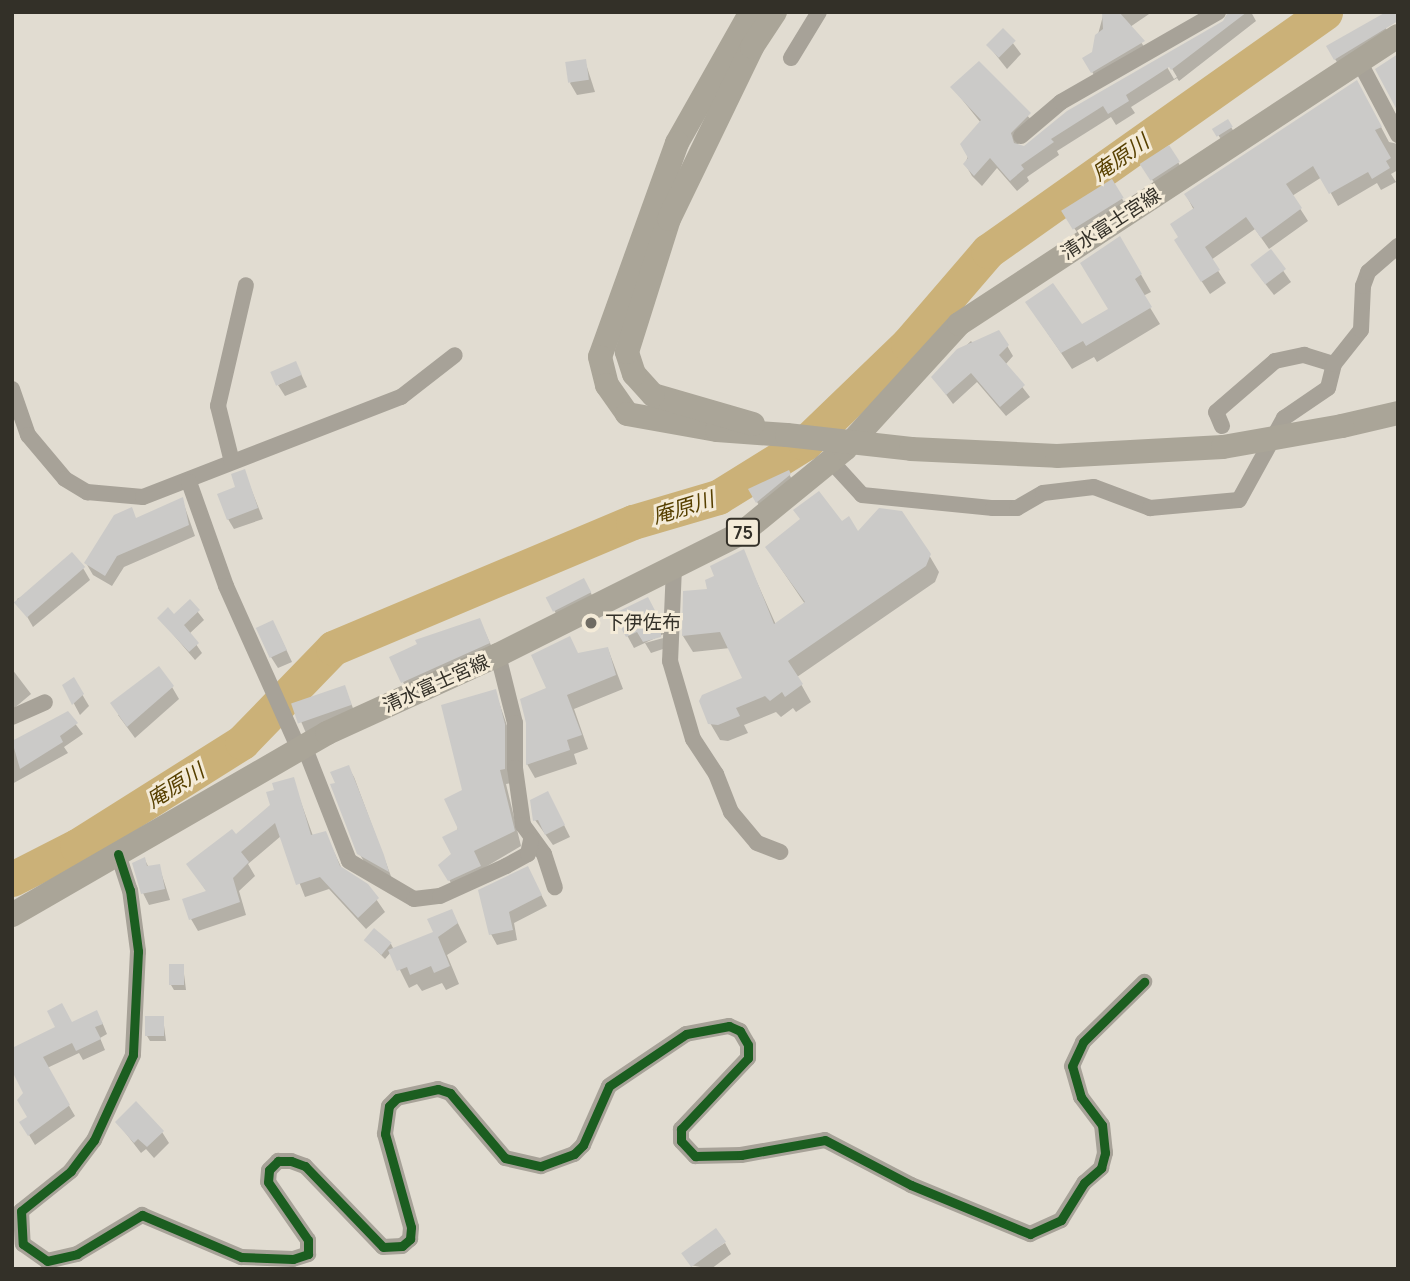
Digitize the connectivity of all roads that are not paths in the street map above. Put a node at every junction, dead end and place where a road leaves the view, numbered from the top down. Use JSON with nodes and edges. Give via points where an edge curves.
{"nodes":[{"id":1,"x":751,"y":12,"type":"edge"},
{"id":2,"x":775,"y":12,"type":"edge"},
{"id":3,"x":819,"y":12,"type":"edge"},
{"id":4,"x":1218,"y":12,"type":"edge"},
{"id":5,"x":1398,"y":36,"type":"edge"},
{"id":6,"x":743,"y":42,"type":"junction"},
{"id":7,"x":791,"y":58,"type":"dead end"},
{"id":8,"x":1359,"y":61,"type":"junction"},
{"id":9,"x":1398,"y":135,"type":"edge"},
{"id":10,"x":1021,"y":136,"type":"dead end"},
{"id":11,"x":1398,"y":246,"type":"edge"},
{"id":12,"x":246,"y":285,"type":"dead end"},
{"id":13,"x":455,"y":355,"type":"dead end"},
{"id":14,"x":1335,"y":364,"type":"junction"},
{"id":15,"x":12,"y":389,"type":"edge"},
{"id":16,"x":1398,"y":413,"type":"edge"},
{"id":17,"x":1222,"y":426,"type":"dead end"},
{"id":18,"x":831,"y":461,"type":"junction"},
{"id":19,"x":232,"y":462,"type":"junction"},
{"id":20,"x":189,"y":482,"type":"junction"},
{"id":21,"x":674,"y":567,"type":"junction"},
{"id":22,"x":498,"y":655,"type":"junction"},
{"id":23,"x":45,"y":702,"type":"dead end"},
{"id":24,"x":12,"y":717,"type":"edge"},
{"id":25,"x":302,"y":748,"type":"junction"},
{"id":26,"x":531,"y":840,"type":"junction"},
{"id":27,"x":780,"y":852,"type":"dead end"},
{"id":28,"x":118,"y":854,"type":"junction"},
{"id":29,"x":555,"y":887,"type":"dead end"},
{"id":30,"x":12,"y":915,"type":"edge"},
{"id":31,"x":1144,"y":982,"type":"dead end"}],
"edges":[{"from":1,"to":6,"type":"main road"},
{"from":2,"to":6,"type":"main road"},
{"from":3,"to":7,"type":"street"},
{"from":4,"to":10,"type":"street","via":[[1061,102]]},
{"from":5,"to":8,"type":"main road","name":"清水富士宮線","number":"75"},
{"from":6,"to":16,"type":"main road","bridge":true,"via":[[677,143],[600,357],[607,385],[627,414],[718,430],[911,449],[1057,456],[1223,447]]},
{"from":8,"to":9,"type":"street"},
{"from":8,"to":18,"type":"main road","name":"清水富士宮線","number":"75","via":[[959,324]]},
{"from":11,"to":14,"type":"street","via":[[1368,272],[1361,330]]},
{"from":12,"to":19,"type":"street","via":[[218,406]]},
{"from":13,"to":19,"type":"street","via":[[401,397]]},
{"from":14,"to":17,"type":"street","via":[[1304,355],[1275,361],[1216,412]]},
{"from":14,"to":18,"type":"street","via":[[1328,388],[1284,418],[1239,500],[1150,508],[1094,487],[1043,493],[1017,508],[993,508],[862,495]]},
{"from":15,"to":20,"type":"street","via":[[28,435],[45,459],[87,492],[143,498]]},
{"from":18,"to":21,"type":"main road","name":"清水富士宮線","number":"75","via":[[750,527]]},
{"from":19,"to":20,"type":"street"},
{"from":20,"to":25,"type":"street","via":[[226,586]]},
{"from":21,"to":22,"type":"main road","name":"清水富士宮線","number":"75"},
{"from":21,"to":27,"type":"street","via":[[670,661],[694,739],[716,774],[731,812],[757,843]]},
{"from":22,"to":25,"type":"main road","name":"清水富士宮線","number":"75"},
{"from":22,"to":26,"type":"street","via":[[515,723],[519,807]]},
{"from":23,"to":24,"type":"street"},
{"from":25,"to":26,"type":"street","via":[[349,861],[414,899],[440,896],[506,866],[528,854]]},
{"from":25,"to":28,"type":"main road","name":"清水富士宮線","number":"75"},
{"from":26,"to":29,"type":"street","via":[[544,854]]},
{"from":28,"to":30,"type":"main road","name":"清水富士宮線","number":"75"},
{"from":28,"to":31,"type":"street","via":[[130,890],[138,951],[133,1055],[94,1140],[71,1171],[21,1211],[23,1244],[47,1261],[77,1254],[142,1215],[241,1257],[293,1259],[308,1254],[308,1240],[268,1182],[269,1170],[278,1161],[304,1166],[383,1247],[402,1246],[410,1239],[411,1227],[385,1134],[389,1106],[397,1098],[438,1088],[450,1093],[505,1158],[541,1166],[574,1154],[583,1145],[609,1086],[687,1034],[729,1026],[740,1031],[748,1045],[748,1058],[681,1129],[681,1141],[695,1156],[741,1155],[825,1140],[911,1185],[1030,1234],[1061,1220],[1084,1183],[1101,1168],[1105,1153],[1101,1125],[1081,1097],[1072,1066],[1083,1042]]}]}
